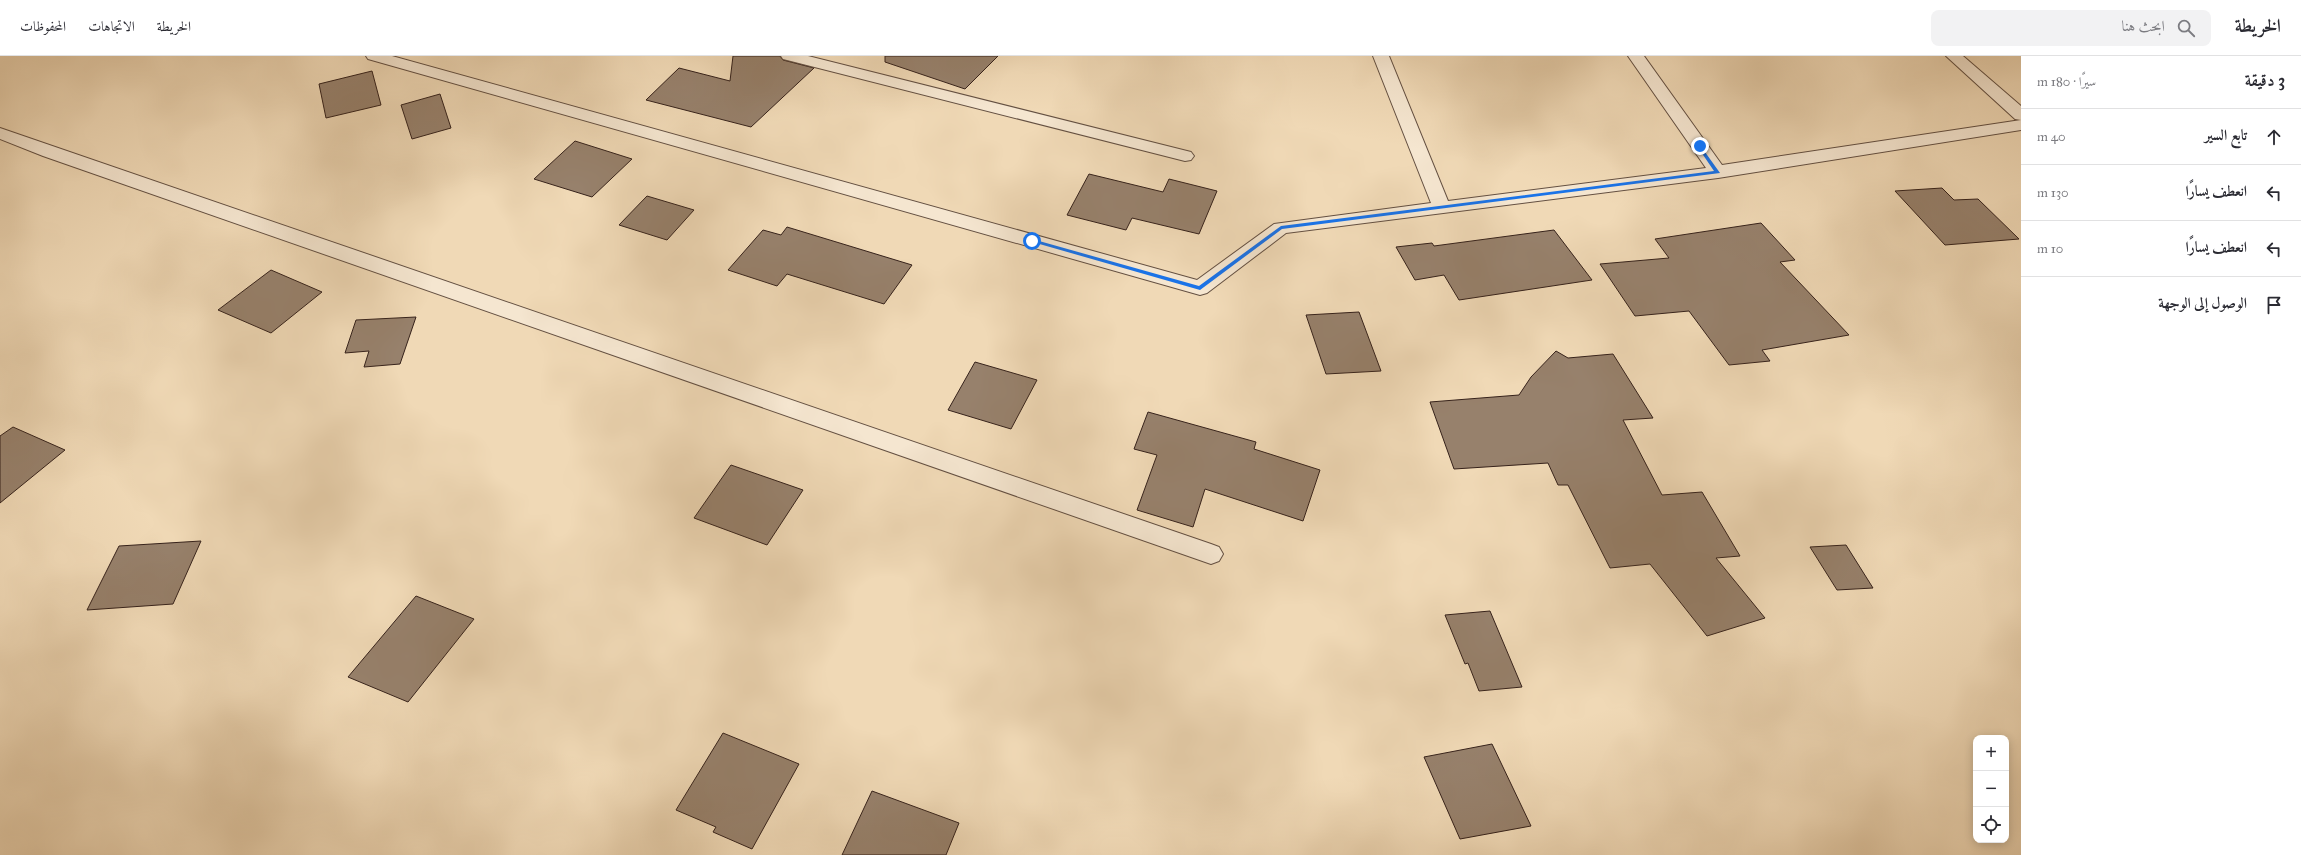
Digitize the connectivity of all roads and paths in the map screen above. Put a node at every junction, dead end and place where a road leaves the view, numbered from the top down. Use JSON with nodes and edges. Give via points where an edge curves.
{"nodes":[{"id":1,"x":374,"y":56,"type":"edge"},
{"id":2,"x":789,"y":56,"type":"edge"},
{"id":3,"x":1381,"y":56,"type":"edge"},
{"id":4,"x":1636,"y":56,"type":"edge"},
{"id":5,"x":1954,"y":56,"type":"edge"},
{"id":6,"x":2021,"y":115,"type":"edge"},
{"id":7,"x":2021,"y":125,"type":"edge"},
{"id":8,"x":0,"y":133,"type":"edge"},
{"id":9,"x":1185,"y":156,"type":"dead end"},
{"id":10,"x":1718,"y":172,"type":"junction"},
{"id":11,"x":1442,"y":207,"type":"junction"},
{"id":12,"x":1211,"y":554,"type":"dead end"}],
"edges":[{"from":1,"to":11,"type":"street","via":[[1200,288],[1281,228]]},
{"from":2,"to":9,"type":"street"},
{"from":3,"to":11,"type":"street"},
{"from":4,"to":10,"type":"street"},
{"from":5,"to":6,"type":"street"},
{"from":7,"to":10,"type":"street"},
{"from":8,"to":12,"type":"street"},
{"from":10,"to":11,"type":"street"}]}
